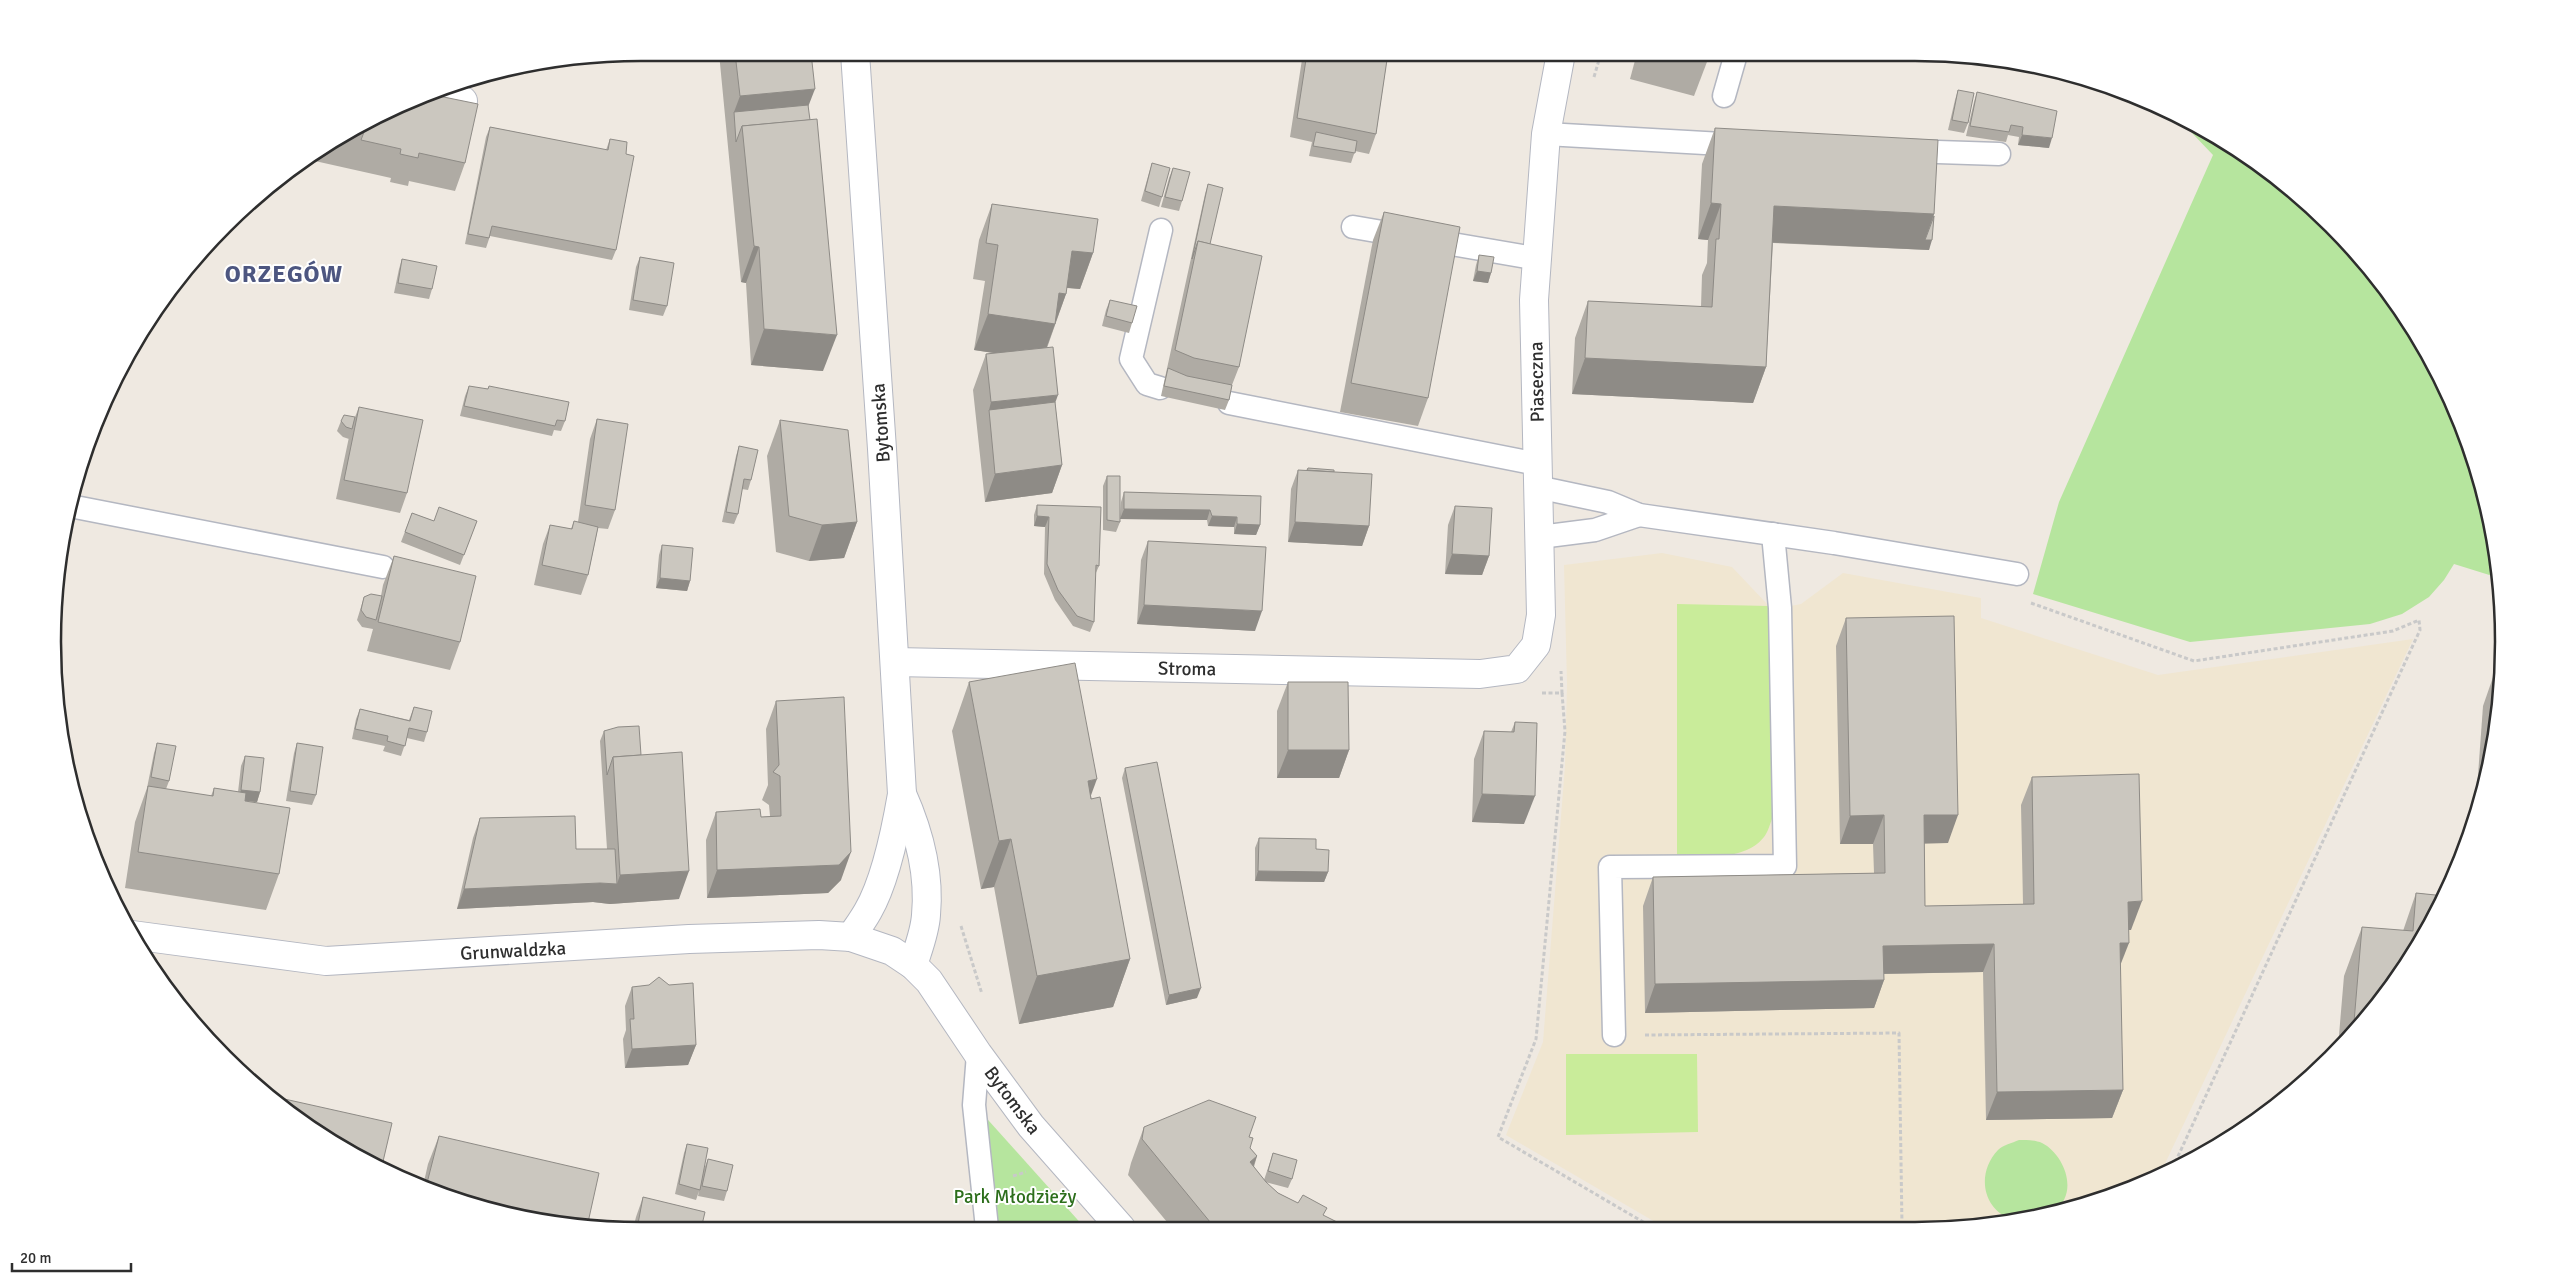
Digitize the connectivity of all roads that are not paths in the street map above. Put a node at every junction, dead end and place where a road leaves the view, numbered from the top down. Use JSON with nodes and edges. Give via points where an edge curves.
{"nodes":[{"id":1,"x":856,"y":61,"type":"edge"},
{"id":2,"x":1560,"y":61,"type":"edge"},
{"id":3,"x":1734,"y":61,"type":"edge"},
{"id":4,"x":1724,"y":96,"type":"dead end"},
{"id":5,"x":442,"y":97,"type":"edge"},
{"id":6,"x":463,"y":101,"type":"edge"},
{"id":7,"x":1546,"y":134,"type":"junction"},
{"id":8,"x":1766,"y":146,"type":"edge"},
{"id":9,"x":1883,"y":150,"type":"edge"},
{"id":10,"x":1999,"y":154,"type":"dead end"},
{"id":11,"x":1353,"y":226,"type":"dead end"},
{"id":12,"x":1160,"y":230,"type":"dead end"},
{"id":13,"x":1539,"y":259,"type":"junction"},
{"id":14,"x":1160,"y":388,"type":"dead end"},
{"id":15,"x":1229,"y":403,"type":"edge"},
{"id":16,"x":1537,"y":476,"type":"junction"},
{"id":17,"x":77,"y":507,"type":"edge"},
{"id":18,"x":1639,"y":515,"type":"junction"},
{"id":19,"x":1773,"y":534,"type":"junction"},
{"id":20,"x":1540,"y":537,"type":"junction"},
{"id":21,"x":384,"y":567,"type":"dead end"},
{"id":22,"x":2017,"y":574,"type":"dead end"},
{"id":23,"x":895,"y":662,"type":"junction"},
{"id":24,"x":1480,"y":674,"type":"joint"},
{"id":25,"x":902,"y":794,"type":"junction"},
{"id":26,"x":142,"y":936,"type":"edge"},
{"id":27,"x":851,"y":937,"type":"junction"},
{"id":28,"x":903,"y":958,"type":"junction"},
{"id":29,"x":1614,"y":1035,"type":"road end"},
{"id":30,"x":978,"y":1054,"type":"junction"},
{"id":31,"x":986,"y":1222,"type":"edge"},
{"id":32,"x":1116,"y":1222,"type":"edge"}],
"edges":[{"from":1,"to":23,"type":"street","name":"Bytomska"},
{"from":2,"to":7,"type":"street","name":"Piaseczna"},
{"from":3,"to":4,"type":"lane"},
{"from":5,"to":6,"type":"street"},
{"from":7,"to":8,"type":"lane"},
{"from":7,"to":13,"type":"street","name":"Piaseczna"},
{"from":9,"to":10,"type":"lane"},
{"from":11,"to":13,"type":"lane"},
{"from":12,"to":14,"type":"lane","via":[[1131,359],[1147,384]]},
{"from":13,"to":16,"type":"street","name":"Piaseczna","via":[[1534,300]]},
{"from":15,"to":16,"type":"lane"},
{"from":16,"to":18,"type":"lane"},
{"from":16,"to":20,"type":"street","name":"Piaseczna"},
{"from":17,"to":21,"type":"lane"},
{"from":18,"to":19,"type":"lane"},
{"from":18,"to":20,"type":"lane","via":[[1595,530]]},
{"from":19,"to":22,"type":"lane"},
{"from":19,"to":29,"type":"lane","via":[[1780,608],[1785,866],[1610,867]]},
{"from":20,"to":24,"type":"street","name":"Piaseczna","via":[[1541,615],[1536,645],[1517,668]]},
{"from":23,"to":24,"type":"street","name":"Stroma"},
{"from":23,"to":25,"type":"street","name":"Bytomska"},
{"from":25,"to":27,"type":"street","name":"Bytomska","via":[[895,831],[875,896]]},
{"from":25,"to":28,"type":"street","name":"Bytomska","via":[[915,824],[927,881],[926,917]]},
{"from":26,"to":27,"type":"street","name":"Grunwaldzka","via":[[326,960],[689,939]]},
{"from":27,"to":28,"type":"street","name":"Grunwaldzka"},
{"from":28,"to":30,"type":"street","name":"Bytomska","via":[[929,981]]},
{"from":30,"to":31,"type":"lane","via":[[974,1105]]},
{"from":30,"to":32,"type":"street","name":"Bytomska","via":[[1031,1126]]}]}
